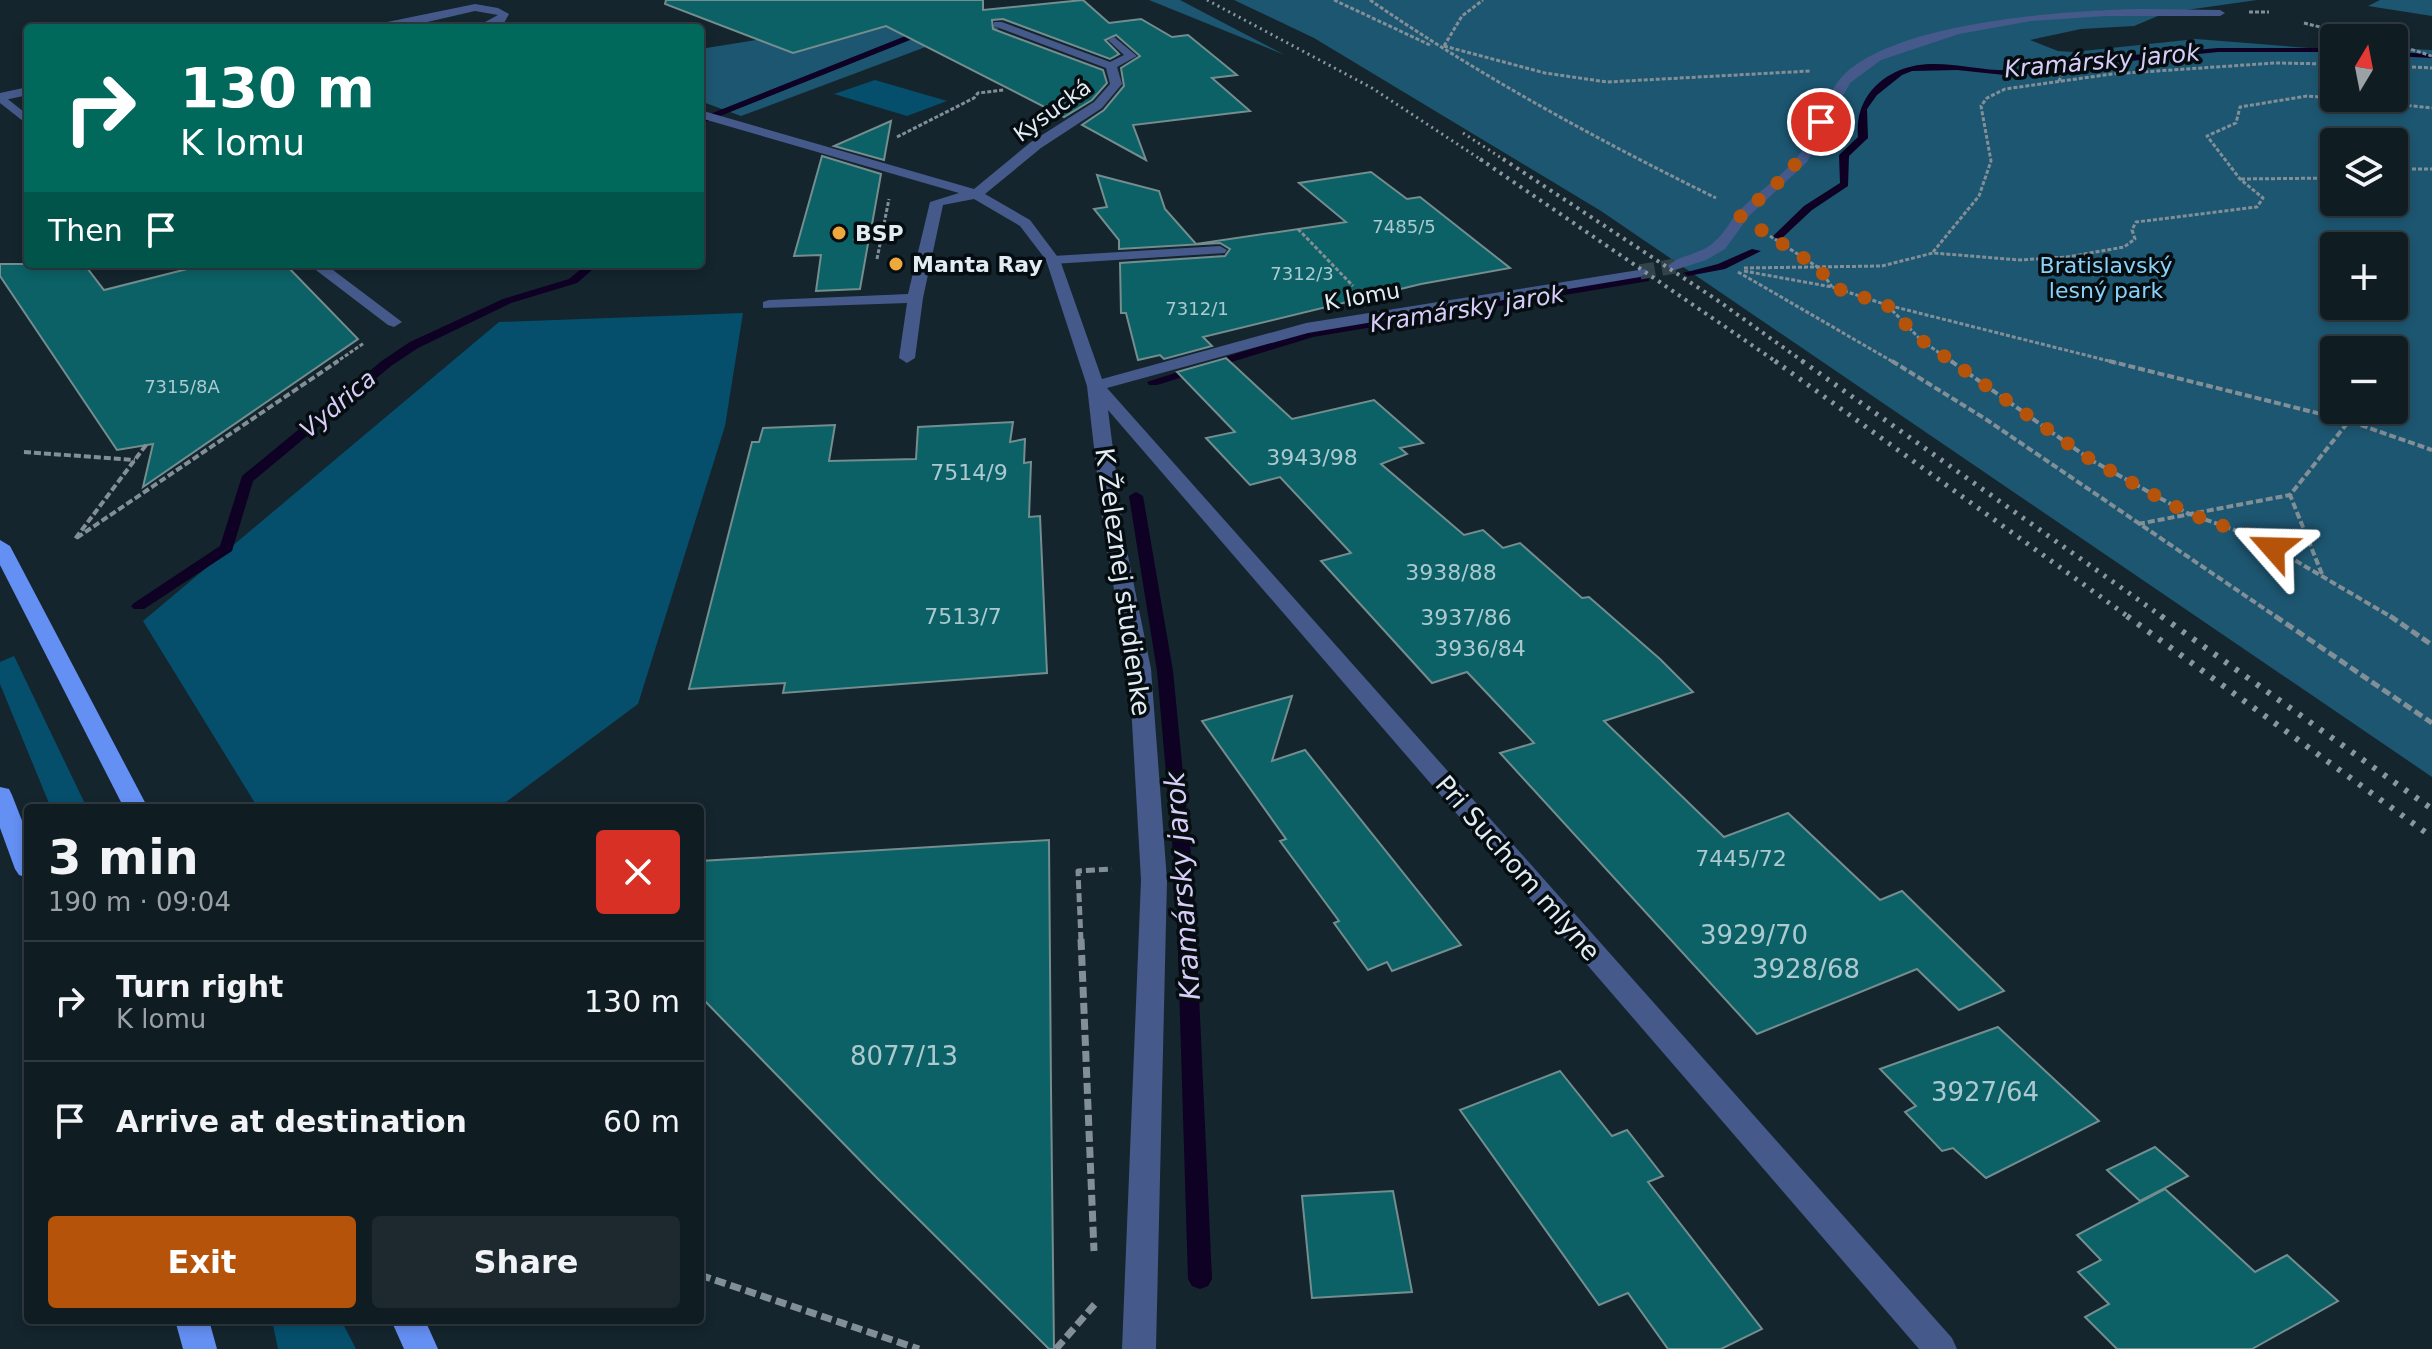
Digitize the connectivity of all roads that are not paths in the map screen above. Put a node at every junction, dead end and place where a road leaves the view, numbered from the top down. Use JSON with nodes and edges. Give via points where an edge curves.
{"nodes":[{"id":1,"x":501,"y":0,"type":"edge"},
{"id":2,"x":486,"y":9,"type":"junction"},
{"id":3,"x":2220,"y":13,"type":"dead end"},
{"id":4,"x":426,"y":23,"type":"edge"},
{"id":5,"x":498,"y":24,"type":"edge"},
{"id":6,"x":998,"y":24,"type":"dead end"},
{"id":7,"x":1114,"y":40,"type":"dead end"},
{"id":8,"x":1111,"y":66,"type":"junction"},
{"id":9,"x":24,"y":92,"type":"edge"},
{"id":10,"x":0,"y":97,"type":"edge"},
{"id":11,"x":704,"y":115,"type":"edge"},
{"id":12,"x":24,"y":118,"type":"edge"},
{"id":13,"x":976,"y":194,"type":"junction"},
{"id":14,"x":1220,"y":250,"type":"dead end"},
{"id":15,"x":1053,"y":260,"type":"junction"},
{"id":16,"x":1675,"y":266,"type":"tunnel mouth"},
{"id":17,"x":320,"y":268,"type":"edge"},
{"id":18,"x":1640,"y":272,"type":"tunnel mouth"},
{"id":19,"x":915,"y":298,"type":"junction"},
{"id":20,"x":769,"y":305,"type":"dead end"},
{"id":21,"x":394,"y":322,"type":"road end"},
{"id":22,"x":907,"y":358,"type":"dead end"},
{"id":23,"x":1096,"y":386,"type":"junction"},
{"id":24,"x":0,"y":546,"type":"edge"},
{"id":25,"x":0,"y":795,"type":"edge"},
{"id":26,"x":134,"y":804,"type":"edge"},
{"id":27,"x":24,"y":858,"type":"edge"},
{"id":28,"x":193,"y":1324,"type":"edge"},
{"id":29,"x":410,"y":1324,"type":"edge"},
{"id":30,"x":200,"y":1349,"type":"edge"},
{"id":31,"x":421,"y":1349,"type":"edge"},
{"id":32,"x":1139,"y":1349,"type":"edge"},
{"id":33,"x":1940,"y":1349,"type":"edge"}],
"edges":[{"from":1,"to":2,"type":"street"},
{"from":2,"to":4,"type":"street","via":[[445,12]]},
{"from":2,"to":5,"type":"street","via":[[504,14]]},
{"from":3,"to":16,"type":"street","via":[[2085,12],[1994,22],[1908,45],[1871,61],[1835,93],[1809,149],[1789,175],[1740,216],[1731,235],[1712,252]]},
{"from":6,"to":8,"type":"street","name":"Kysucká"},
{"from":7,"to":8,"type":"street","via":[[1131,56]]},
{"from":8,"to":13,"type":"street","name":"Kysucká","via":[[1116,84],[1098,105],[1036,145]]},
{"from":9,"to":10,"type":"street"},
{"from":10,"to":12,"type":"street"},
{"from":11,"to":13,"type":"street","name":"K Železnej studienke"},
{"from":13,"to":15,"type":"street","name":"K Železnej studienke","via":[[1025,223]]},
{"from":13,"to":19,"type":"street","via":[[937,202]]},
{"from":14,"to":15,"type":"street"},
{"from":15,"to":23,"type":"street","name":"K Železnej studienke"},
{"from":17,"to":21,"type":"street"},
{"from":18,"to":23,"type":"street","name":"K lomu","via":[[1306,328]]},
{"from":19,"to":20,"type":"street"},
{"from":19,"to":22,"type":"street"},
{"from":23,"to":32,"type":"street","name":"K Železnej studienke","via":[[1114,536],[1140,669],[1154,867]]},
{"from":23,"to":33,"type":"street","name":"Pri Suchom mlyne"},
{"from":24,"to":26,"type":"main road"},
{"from":25,"to":27,"type":"main road"},
{"from":28,"to":30,"type":"main road"},
{"from":29,"to":31,"type":"main road"}]}
